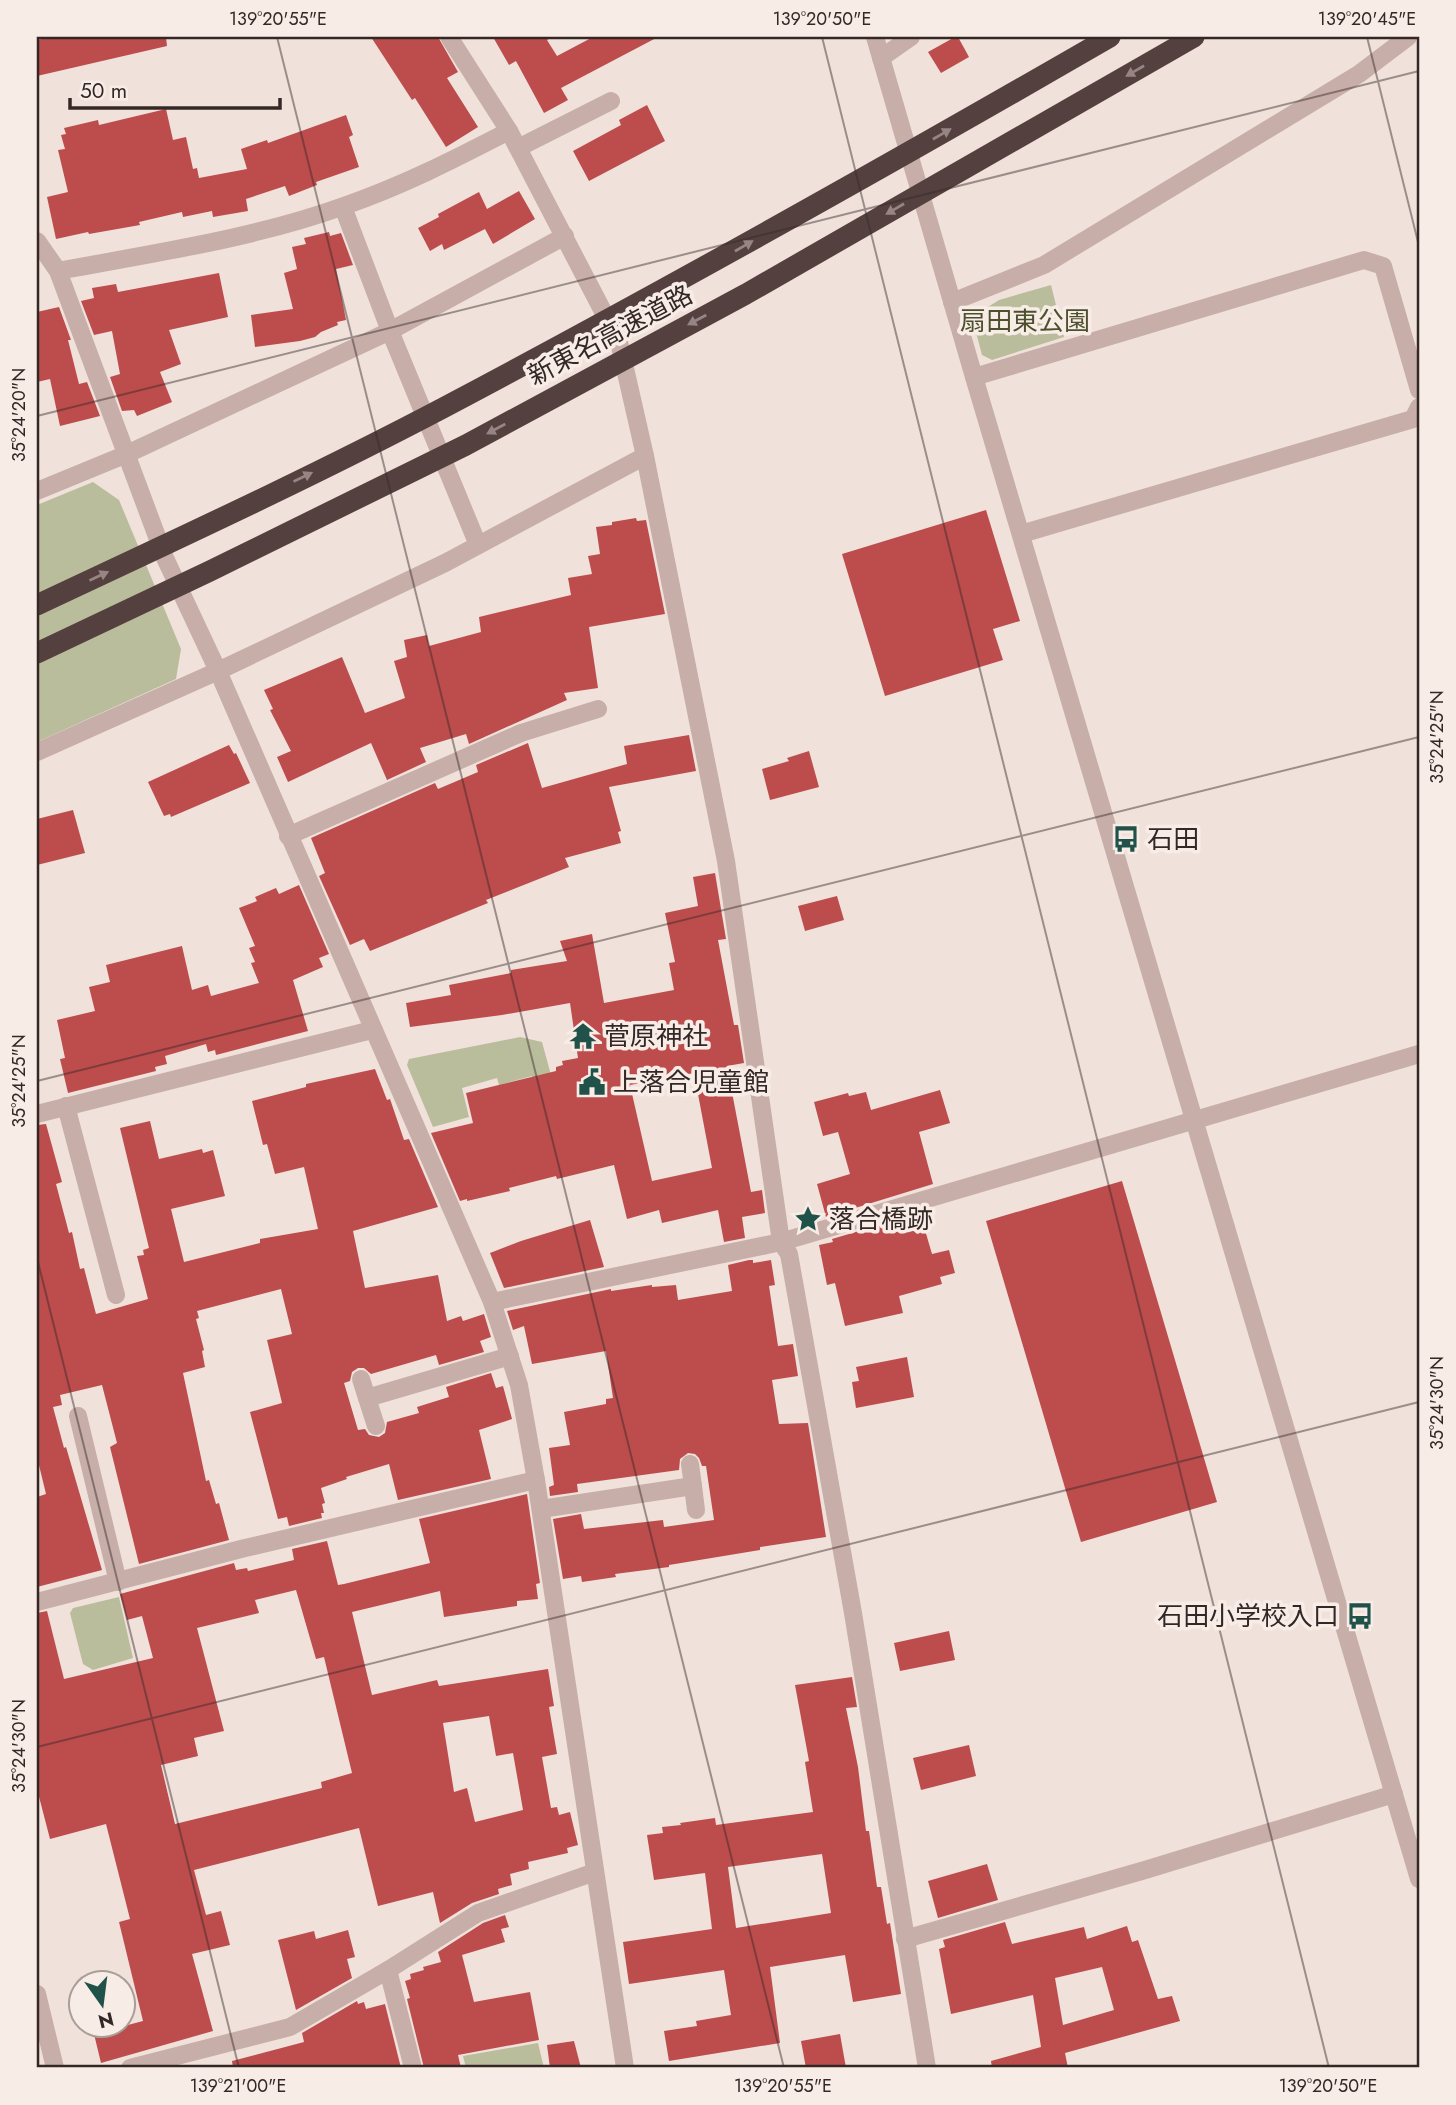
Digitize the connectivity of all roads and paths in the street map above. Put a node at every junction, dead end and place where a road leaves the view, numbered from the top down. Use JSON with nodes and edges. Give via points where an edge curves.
{"nodes":[{"id":1,"x":449,"y":37,"type":"edge"},
{"id":2,"x":875,"y":37,"type":"edge"},
{"id":3,"x":911,"y":37,"type":"edge"},
{"id":4,"x":1110,"y":37,"type":"edge"},
{"id":5,"x":1194,"y":37,"type":"edge"},
{"id":6,"x":1408,"y":37,"type":"edge"},
{"id":7,"x":881,"y":58,"type":"junction"},
{"id":8,"x":611,"y":101,"type":"dead end"},
{"id":9,"x":593,"y":110,"type":"junction"},
{"id":10,"x":603,"y":127,"type":"dead end"},
{"id":11,"x":509,"y":131,"type":"junction"},
{"id":12,"x":518,"y":148,"type":"junction"},
{"id":13,"x":344,"y":207,"type":"junction"},
{"id":14,"x":565,"y":236,"type":"junction"},
{"id":15,"x":37,"y":242,"type":"edge"},
{"id":16,"x":58,"y":271,"type":"junction"},
{"id":17,"x":952,"y":302,"type":"junction"},
{"id":18,"x":390,"y":331,"type":"junction"},
{"id":19,"x":974,"y":377,"type":"junction"},
{"id":20,"x":1419,"y":390,"type":"edge"},
{"id":21,"x":1419,"y":407,"type":"edge"},
{"id":22,"x":127,"y":454,"type":"junction"},
{"id":23,"x":645,"y":456,"type":"junction"},
{"id":24,"x":37,"y":491,"type":"edge"},
{"id":25,"x":1021,"y":534,"type":"junction"},
{"id":26,"x":478,"y":545,"type":"junction"},
{"id":27,"x":37,"y":605,"type":"edge"},
{"id":28,"x":37,"y":653,"type":"edge"},
{"id":29,"x":218,"y":671,"type":"junction"},
{"id":30,"x":598,"y":709,"type":"dead end"},
{"id":31,"x":37,"y":752,"type":"edge"},
{"id":32,"x":288,"y":836,"type":"junction"},
{"id":33,"x":372,"y":1030,"type":"junction"},
{"id":34,"x":1419,"y":1054,"type":"edge"},
{"id":35,"x":66,"y":1106,"type":"junction"},
{"id":36,"x":37,"y":1114,"type":"edge"},
{"id":37,"x":1196,"y":1120,"type":"junction"},
{"id":38,"x":781,"y":1242,"type":"junction"},
{"id":39,"x":116,"y":1295,"type":"dead end"},
{"id":40,"x":492,"y":1303,"type":"junction"},
{"id":41,"x":510,"y":1356,"type":"junction"},
{"id":42,"x":361,"y":1379,"type":"dead end"},
{"id":43,"x":367,"y":1398,"type":"junction"},
{"id":44,"x":78,"y":1416,"type":"dead end"},
{"id":45,"x":376,"y":1426,"type":"dead end"},
{"id":46,"x":690,"y":1464,"type":"dead end"},
{"id":47,"x":536,"y":1480,"type":"junction"},
{"id":48,"x":693,"y":1486,"type":"junction"},
{"id":49,"x":541,"y":1509,"type":"junction"},
{"id":50,"x":696,"y":1510,"type":"dead end"},
{"id":51,"x":118,"y":1582,"type":"junction"},
{"id":52,"x":37,"y":1602,"type":"edge"},
{"id":53,"x":1394,"y":1794,"type":"junction"},
{"id":54,"x":595,"y":1872,"type":"junction"},
{"id":55,"x":1419,"y":1879,"type":"edge"},
{"id":56,"x":905,"y":1939,"type":"junction"},
{"id":57,"x":388,"y":1970,"type":"junction"},
{"id":58,"x":37,"y":1994,"type":"edge"},
{"id":59,"x":55,"y":2068,"type":"edge"},
{"id":60,"x":130,"y":2068,"type":"edge"},
{"id":61,"x":413,"y":2068,"type":"edge"},
{"id":62,"x":625,"y":2068,"type":"edge"},
{"id":63,"x":927,"y":2068,"type":"edge"}],
"edges":[{"from":1,"to":11,"type":"street"},
{"from":2,"to":7,"type":"street"},
{"from":3,"to":7,"type":"street"},
{"from":27,"to":4,"type":"highway","name":"新東名高速道路","one_way":true,"bridge":true,"via":[[441,409],[725,257]]},
{"from":5,"to":28,"type":"highway","name":"新東名高速道路","one_way":true,"bridge":true,"via":[[746,294],[466,445]]},
{"from":6,"to":17,"type":"street","via":[[1359,74],[1044,265]]},
{"from":7,"to":17,"type":"street"},
{"from":8,"to":9,"type":"street"},
{"from":9,"to":10,"type":"street"},
{"from":9,"to":12,"type":"street"},
{"from":11,"to":12,"type":"street"},
{"from":11,"to":13,"type":"street","via":[[425,174]]},
{"from":12,"to":14,"type":"street"},
{"from":13,"to":16,"type":"street","via":[[226,240]]},
{"from":13,"to":18,"type":"street"},
{"from":14,"to":18,"type":"street"},
{"from":14,"to":23,"type":"street","via":[[619,342]]},
{"from":15,"to":16,"type":"street"},
{"from":16,"to":22,"type":"street"},
{"from":17,"to":19,"type":"street"},
{"from":18,"to":22,"type":"street"},
{"from":18,"to":26,"type":"street"},
{"from":19,"to":20,"type":"street","via":[[1364,260],[1383,266]]},
{"from":19,"to":25,"type":"street"},
{"from":21,"to":25,"type":"street","via":[[1413,419]]},
{"from":22,"to":24,"type":"street"},
{"from":22,"to":29,"type":"street","via":[[166,558]]},
{"from":23,"to":26,"type":"street"},
{"from":23,"to":38,"type":"street","via":[[726,861]]},
{"from":25,"to":37,"type":"street"},
{"from":26,"to":29,"type":"street"},
{"from":29,"to":31,"type":"street"},
{"from":29,"to":32,"type":"street"},
{"from":30,"to":32,"type":"street","via":[[521,733]]},
{"from":32,"to":33,"type":"street"},
{"from":33,"to":35,"type":"street"},
{"from":33,"to":40,"type":"street"},
{"from":34,"to":37,"type":"street"},
{"from":35,"to":36,"type":"street"},
{"from":35,"to":39,"type":"street"},
{"from":37,"to":38,"type":"street"},
{"from":37,"to":53,"type":"street"},
{"from":38,"to":40,"type":"street"},
{"from":38,"to":56,"type":"street","via":[[789,1254],[846,1571]]},
{"from":40,"to":41,"type":"street"},
{"from":41,"to":43,"type":"street"},
{"from":41,"to":47,"type":"street"},
{"from":42,"to":43,"type":"street"},
{"from":43,"to":45,"type":"street"},
{"from":44,"to":51,"type":"street"},
{"from":46,"to":48,"type":"street"},
{"from":47,"to":49,"type":"street"},
{"from":47,"to":51,"type":"street"},
{"from":48,"to":49,"type":"street"},
{"from":48,"to":50,"type":"street"},
{"from":49,"to":54,"type":"street"},
{"from":51,"to":52,"type":"street"},
{"from":53,"to":55,"type":"street"},
{"from":53,"to":56,"type":"street"},
{"from":54,"to":57,"type":"street","via":[[478,1913]]},
{"from":54,"to":62,"type":"street"},
{"from":56,"to":63,"type":"street"},
{"from":57,"to":60,"type":"street","via":[[290,2027]]},
{"from":57,"to":61,"type":"street"},
{"from":58,"to":59,"type":"street"}]}
